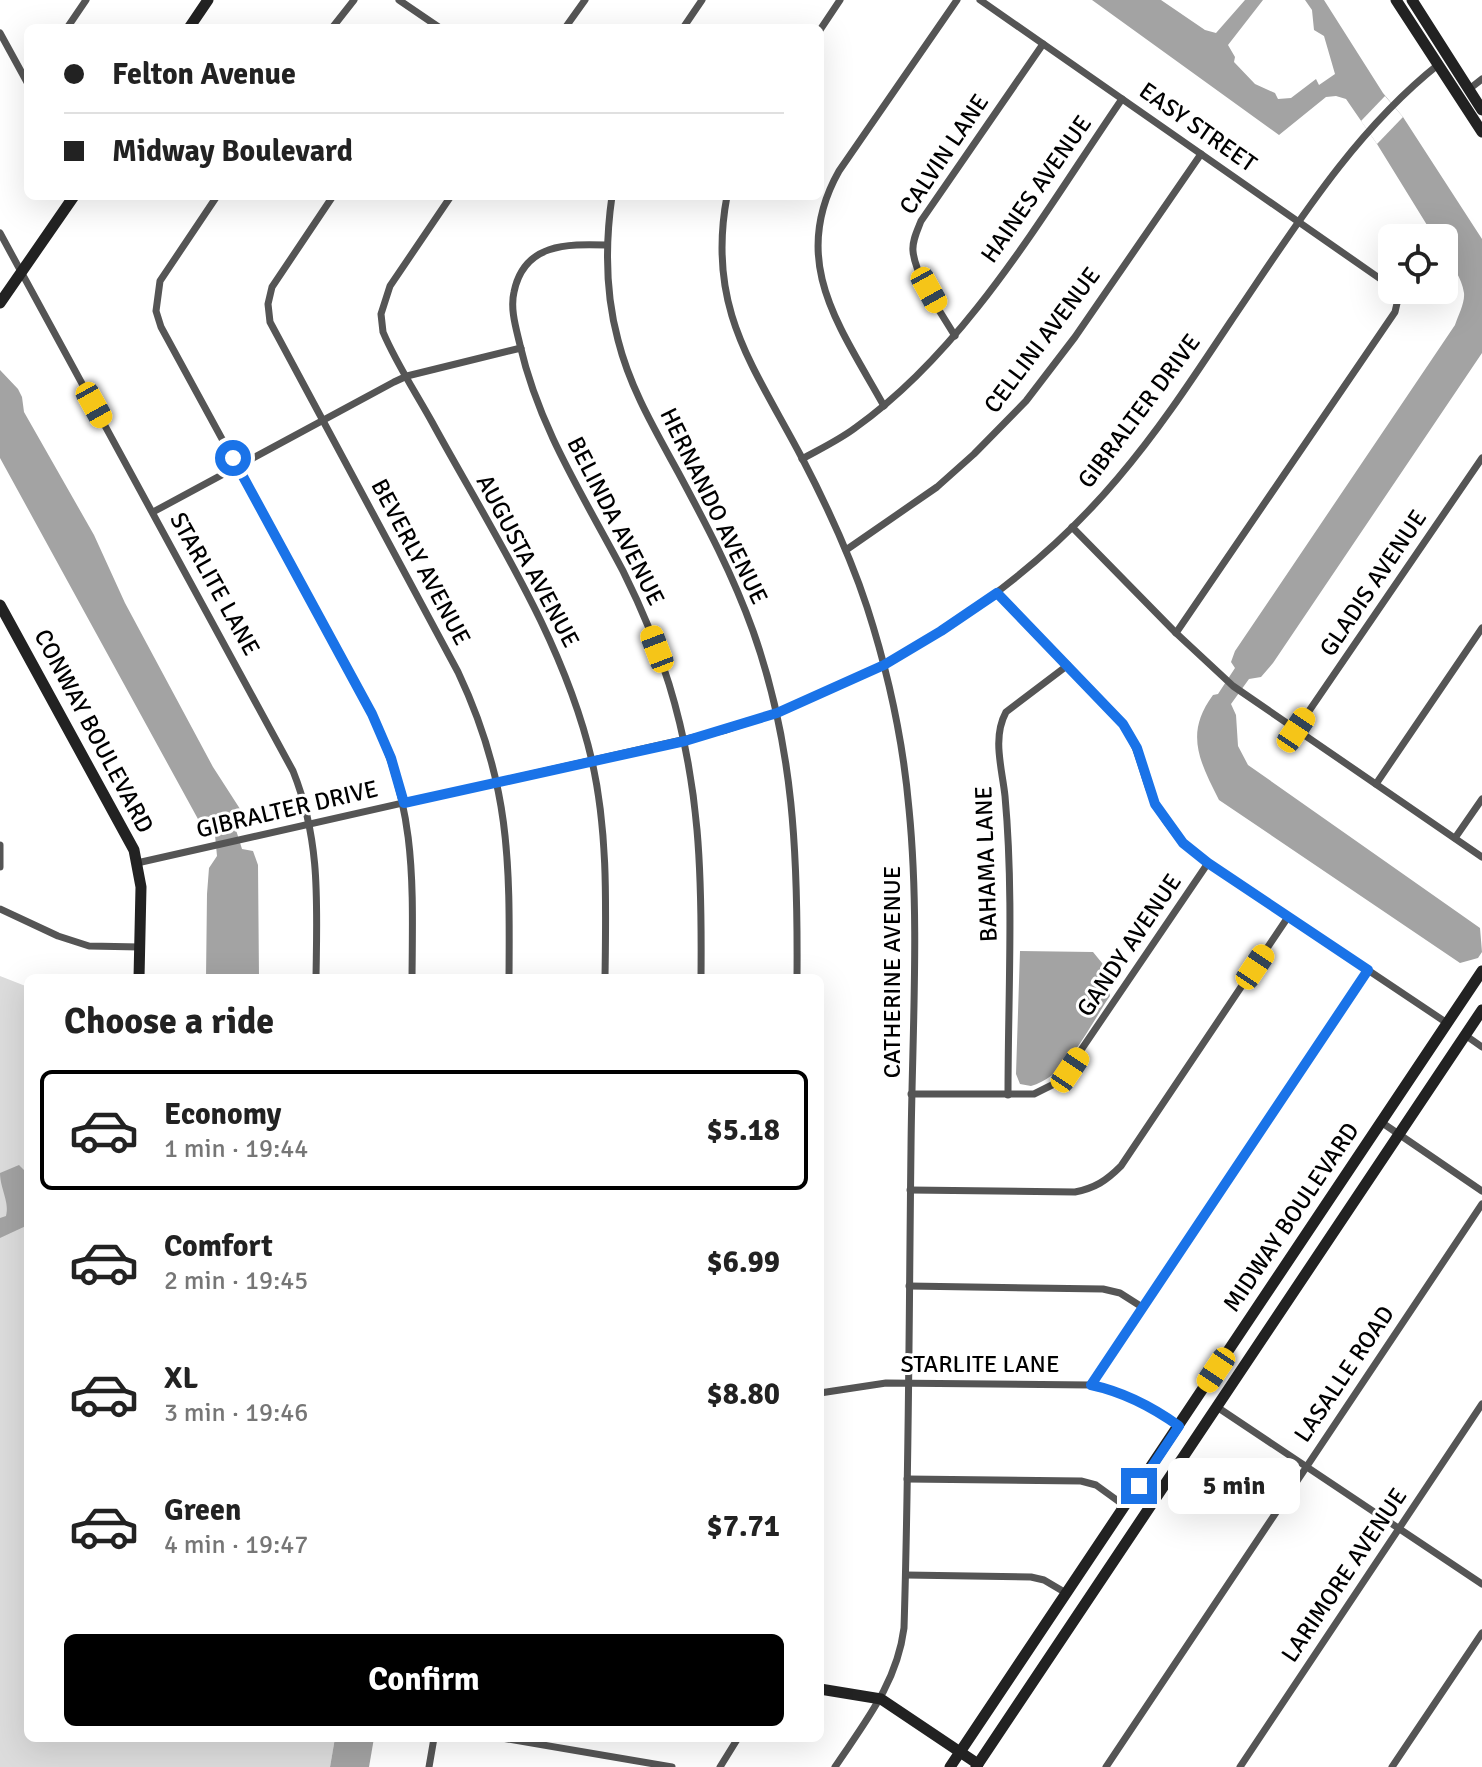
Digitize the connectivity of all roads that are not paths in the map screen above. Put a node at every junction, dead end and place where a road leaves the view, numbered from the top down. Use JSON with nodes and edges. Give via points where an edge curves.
{"nodes":[{"id":1,"x":86,"y":0,"type":"edge"},
{"id":2,"x":208,"y":0,"type":"edge"},
{"id":3,"x":354,"y":0,"type":"edge"},
{"id":4,"x":399,"y":0,"type":"edge"},
{"id":5,"x":585,"y":0,"type":"edge"},
{"id":6,"x":702,"y":0,"type":"edge"},
{"id":7,"x":840,"y":0,"type":"edge"},
{"id":8,"x":957,"y":0,"type":"edge"},
{"id":9,"x":980,"y":0,"type":"edge"},
{"id":10,"x":1412,"y":0,"type":"edge"},
{"id":11,"x":1399,"y":1,"type":"edge"},
{"id":12,"x":70,"y":24,"type":"edge"},
{"id":13,"x":192,"y":24,"type":"edge"},
{"id":14,"x":335,"y":24,"type":"edge"},
{"id":15,"x":434,"y":24,"type":"edge"},
{"id":16,"x":568,"y":24,"type":"edge"},
{"id":17,"x":686,"y":24,"type":"edge"},
{"id":18,"x":824,"y":24,"type":"edge"},
{"id":19,"x":0,"y":33,"type":"edge"},
{"id":20,"x":1043,"y":44,"type":"junction"},
{"id":21,"x":1443,"y":62,"type":"junction"},
{"id":22,"x":24,"y":65,"type":"edge"},
{"id":23,"x":19,"y":68,"type":"junction"},
{"id":24,"x":24,"y":77,"type":"edge"},
{"id":25,"x":1482,"y":79,"type":"edge"},
{"id":26,"x":1464,"y":93,"type":"junction"},
{"id":27,"x":1122,"y":99,"type":"junction"},
{"id":28,"x":1482,"y":110,"type":"edge"},
{"id":29,"x":1482,"y":132,"type":"edge"},
{"id":30,"x":1201,"y":154,"type":"junction"},
{"id":31,"x":71,"y":200,"type":"edge"},
{"id":32,"x":214,"y":200,"type":"edge"},
{"id":33,"x":330,"y":200,"type":"edge"},
{"id":34,"x":448,"y":200,"type":"edge"},
{"id":35,"x":612,"y":200,"type":"edge"},
{"id":36,"x":726,"y":200,"type":"edge"},
{"id":37,"x":1298,"y":222,"type":"junction"},
{"id":38,"x":0,"y":233,"type":"edge"},
{"id":39,"x":606,"y":245,"type":"junction"},
{"id":40,"x":21,"y":271,"type":"junction"},
{"id":41,"x":1378,"y":278,"type":"edge"},
{"id":42,"x":0,"y":303,"type":"edge"},
{"id":43,"x":1397,"y":304,"type":"edge"},
{"id":44,"x":955,"y":336,"type":"junction"},
{"id":45,"x":521,"y":348,"type":"junction"},
{"id":46,"x":407,"y":376,"type":"junction"},
{"id":47,"x":884,"y":406,"type":"junction"},
{"id":48,"x":322,"y":420,"type":"junction"},
{"id":49,"x":1482,"y":458,"type":"edge"},
{"id":50,"x":802,"y":459,"type":"junction"},
{"id":51,"x":237,"y":466,"type":"junction"},
{"id":52,"x":153,"y":512,"type":"junction"},
{"id":53,"x":1072,"y":527,"type":"junction"},
{"id":54,"x":846,"y":550,"type":"junction"},
{"id":55,"x":997,"y":593,"type":"junction"},
{"id":56,"x":0,"y":605,"type":"edge"},
{"id":57,"x":1482,"y":628,"type":"edge"},
{"id":58,"x":1176,"y":633,"type":"junction"},
{"id":59,"x":884,"y":665,"type":"junction"},
{"id":60,"x":1068,"y":665,"type":"junction"},
{"id":61,"x":777,"y":713,"type":"junction"},
{"id":62,"x":1296,"y":730,"type":"junction"},
{"id":63,"x":685,"y":741,"type":"junction"},
{"id":64,"x":592,"y":761,"type":"junction"},
{"id":65,"x":498,"y":782,"type":"junction"},
{"id":66,"x":1376,"y":784,"type":"junction"},
{"id":67,"x":1482,"y":799,"type":"edge"},
{"id":68,"x":404,"y":803,"type":"junction"},
{"id":69,"x":311,"y":824,"type":"junction"},
{"id":70,"x":1455,"y":838,"type":"junction"},
{"id":71,"x":0,"y":845,"type":"edge"},
{"id":72,"x":1482,"y":857,"type":"edge"},
{"id":73,"x":137,"y":863,"type":"junction"},
{"id":74,"x":1208,"y":863,"type":"junction"},
{"id":75,"x":0,"y":867,"type":"edge"},
{"id":76,"x":0,"y":909,"type":"edge"},
{"id":77,"x":1288,"y":917,"type":"junction"},
{"id":78,"x":140,"y":947,"type":"junction"},
{"id":79,"x":1368,"y":970,"type":"junction"},
{"id":80,"x":1482,"y":971,"type":"edge"},
{"id":81,"x":139,"y":974,"type":"edge"},
{"id":82,"x":316,"y":974,"type":"edge"},
{"id":83,"x":412,"y":974,"type":"edge"},
{"id":84,"x":509,"y":974,"type":"edge"},
{"id":85,"x":605,"y":974,"type":"edge"},
{"id":86,"x":701,"y":974,"type":"edge"},
{"id":87,"x":797,"y":974,"type":"edge"},
{"id":88,"x":1482,"y":1010,"type":"edge"},
{"id":89,"x":1447,"y":1023,"type":"junction"},
{"id":90,"x":1465,"y":1035,"type":"junction"},
{"id":91,"x":1482,"y":1047,"type":"edge"},
{"id":92,"x":911,"y":1094,"type":"junction"},
{"id":93,"x":1008,"y":1095,"type":"junction"},
{"id":94,"x":1381,"y":1122,"type":"junction"},
{"id":95,"x":1398,"y":1134,"type":"junction"},
{"id":96,"x":910,"y":1190,"type":"junction"},
{"id":97,"x":1482,"y":1191,"type":"edge"},
{"id":98,"x":1482,"y":1204,"type":"edge"},
{"id":99,"x":909,"y":1286,"type":"junction"},
{"id":100,"x":1142,"y":1307,"type":"junction"},
{"id":101,"x":908,"y":1382,"type":"junction"},
{"id":102,"x":1091,"y":1385,"type":"junction"},
{"id":103,"x":824,"y":1392,"type":"edge"},
{"id":104,"x":1482,"y":1404,"type":"edge"},
{"id":105,"x":1217,"y":1407,"type":"junction"},
{"id":106,"x":1179,"y":1426,"type":"junction"},
{"id":107,"x":1306,"y":1467,"type":"junction"},
{"id":108,"x":907,"y":1479,"type":"junction"},
{"id":109,"x":1125,"y":1506,"type":"junction"},
{"id":110,"x":1399,"y":1529,"type":"junction"},
{"id":111,"x":906,"y":1575,"type":"junction"},
{"id":112,"x":1482,"y":1584,"type":"edge"},
{"id":113,"x":1066,"y":1593,"type":"junction"},
{"id":114,"x":1482,"y":1633,"type":"edge"},
{"id":115,"x":824,"y":1690,"type":"edge"},
{"id":116,"x":881,"y":1699,"type":"junction"},
{"id":117,"x":433,"y":1742,"type":"edge"},
{"id":118,"x":525,"y":1742,"type":"edge"},
{"id":119,"x":736,"y":1742,"type":"edge"},
{"id":120,"x":960,"y":1752,"type":"junction"},
{"id":121,"x":977,"y":1765,"type":"edge"},
{"id":122,"x":429,"y":1767,"type":"edge"},
{"id":123,"x":672,"y":1767,"type":"edge"},
{"id":124,"x":720,"y":1767,"type":"edge"},
{"id":125,"x":835,"y":1767,"type":"edge"},
{"id":126,"x":950,"y":1767,"type":"edge"},
{"id":127,"x":1106,"y":1767,"type":"edge"},
{"id":128,"x":1240,"y":1767,"type":"edge"},
{"id":129,"x":1392,"y":1767,"type":"edge"}],
"edges":[{"from":1,"to":12,"type":"street"},
{"from":2,"to":13,"type":"street"},
{"from":3,"to":14,"type":"street"},
{"from":4,"to":15,"type":"street"},
{"from":5,"to":16,"type":"street"},
{"from":6,"to":17,"type":"street"},
{"from":7,"to":18,"type":"street"},
{"from":8,"to":47,"type":"street","via":[[839,171],[820,220],[817,257],[824,294]]},
{"from":9,"to":20,"type":"street","name":"EASY STREET"},
{"from":10,"to":21,"type":"street"},
{"from":11,"to":21,"type":"street"},
{"from":19,"to":23,"type":"street"},
{"from":20,"to":27,"type":"street","name":"EASY STREET"},
{"from":20,"to":44,"type":"street","name":"CALVIN LANE","via":[[915,235],[916,266]]},
{"from":21,"to":26,"type":"street"},
{"from":21,"to":37,"type":"street","name":"GIBRALTER DRIVE","via":[[1368,131]]},
{"from":22,"to":23,"type":"street"},
{"from":23,"to":24,"type":"street"},
{"from":25,"to":26,"type":"street"},
{"from":26,"to":28,"type":"street"},
{"from":26,"to":29,"type":"street"},
{"from":27,"to":30,"type":"street","name":"EASY STREET"},
{"from":27,"to":44,"type":"street","name":"HAINES AVENUE"},
{"from":30,"to":37,"type":"street","name":"EASY STREET"},
{"from":30,"to":54,"type":"street","name":"CELLINI AVENUE","via":[[1026,401],[937,487]]},
{"from":31,"to":40,"type":"street"},
{"from":32,"to":51,"type":"street","via":[[160,281],[156,311]]},
{"from":33,"to":48,"type":"street","name":"BEVERLY AVENUE","via":[[278,277],[268,304],[270,322]]},
{"from":34,"to":46,"type":"street","name":"AUGUSTA AVENUE","via":[[390,286],[381,314],[383,332]]},
{"from":35,"to":39,"type":"street","name":"HERNANDO AVENUE"},
{"from":36,"to":50,"type":"street","name":"CATHERINE AVENUE","via":[[721,268],[731,317]]},
{"from":37,"to":41,"type":"street","name":"EASY STREET"},
{"from":37,"to":53,"type":"street","name":"GIBRALTER DRIVE","via":[[1166,417]]},
{"from":38,"to":40,"type":"street","name":"STARLITE LANE"},
{"from":39,"to":45,"type":"street","name":"BELINDA AVENUE","via":[[553,247],[525,266],[513,294]]},
{"from":39,"to":61,"type":"street","name":"HERNANDO AVENUE","via":[[612,319],[628,372],[729,571]]},
{"from":40,"to":42,"type":"street"},
{"from":40,"to":52,"type":"street","name":"STARLITE LANE"},
{"from":43,"to":58,"type":"street","name":"EASY STREET"},
{"from":44,"to":47,"type":"street","name":"HAINES AVENUE"},
{"from":45,"to":46,"type":"street"},
{"from":45,"to":63,"type":"street","name":"BELINDA AVENUE","via":[[551,437],[649,627]]},
{"from":46,"to":48,"type":"street"},
{"from":46,"to":64,"type":"street","name":"AUGUSTA AVENUE","via":[[549,639],[573,695]]},
{"from":47,"to":50,"type":"street","name":"HAINES AVENUE"},
{"from":48,"to":51,"type":"street"},
{"from":48,"to":65,"type":"street","name":"BEVERLY AVENUE","via":[[458,672]]},
{"from":49,"to":62,"type":"street","name":"GLADIS AVENUE"},
{"from":50,"to":54,"type":"street","name":"CATHERINE AVENUE"},
{"from":51,"to":52,"type":"street"},
{"from":51,"to":68,"type":"street","via":[[372,714]]},
{"from":52,"to":69,"type":"street","name":"STARLITE LANE","via":[[286,757]]},
{"from":53,"to":55,"type":"street","name":"GIBRALTER DRIVE"},
{"from":53,"to":58,"type":"street"},
{"from":54,"to":59,"type":"street","name":"CATHERINE AVENUE"},
{"from":55,"to":59,"type":"street","name":"GIBRALTER DRIVE"},
{"from":55,"to":60,"type":"street"},
{"from":56,"to":73,"type":"street","name":"CONWAY BOULEVARD","via":[[126,833]]},
{"from":57,"to":66,"type":"street"},
{"from":58,"to":62,"type":"street","via":[[1218,674]]},
{"from":59,"to":61,"type":"street","name":"GIBRALTER DRIVE"},
{"from":59,"to":92,"type":"street","name":"CATHERINE AVENUE","via":[[912,837]]},
{"from":60,"to":74,"type":"street","via":[[1123,724],[1162,816]]},
{"from":60,"to":93,"type":"street","name":"BAHAMA LANE","via":[[1006,712],[1000,724],[1009,866]]},
{"from":61,"to":63,"type":"street","name":"GIBRALTER DRIVE"},
{"from":61,"to":87,"type":"street","name":"HERNANDO AVENUE","via":[[795,831]]},
{"from":62,"to":66,"type":"street"},
{"from":63,"to":64,"type":"street","name":"GIBRALTER DRIVE"},
{"from":63,"to":86,"type":"street","name":"BELINDA AVENUE","via":[[701,850]]},
{"from":64,"to":65,"type":"street","name":"GIBRALTER DRIVE"},
{"from":64,"to":85,"type":"street","name":"AUGUSTA AVENUE","via":[[605,855]]},
{"from":65,"to":68,"type":"street","name":"GIBRALTER DRIVE"},
{"from":65,"to":84,"type":"street","name":"BEVERLY AVENUE","via":[[509,861]]},
{"from":66,"to":70,"type":"street"},
{"from":67,"to":70,"type":"street"},
{"from":68,"to":69,"type":"street","name":"GIBRALTER DRIVE"},
{"from":68,"to":83,"type":"street","via":[[413,866]]},
{"from":69,"to":73,"type":"street","name":"GIBRALTER DRIVE"},
{"from":69,"to":82,"type":"street","name":"STARLITE LANE"},
{"from":70,"to":72,"type":"street"},
{"from":71,"to":75,"type":"street"},
{"from":73,"to":78,"type":"street","name":"CONWAY BOULEVARD"},
{"from":74,"to":77,"type":"street"},
{"from":74,"to":93,"type":"street","name":"GANDY AVENUE","via":[[1060,1081],[1034,1094]]},
{"from":76,"to":78,"type":"street","via":[[89,946]]},
{"from":77,"to":79,"type":"street"},
{"from":77,"to":96,"type":"street","via":[[1107,1181],[1075,1192]]},
{"from":78,"to":81,"type":"street","name":"CONWAY BOULEVARD"},
{"from":79,"to":89,"type":"street"},
{"from":79,"to":100,"type":"street"},
{"from":80,"to":89,"type":"street","name":"MIDWAY BOULEVARD"},
{"from":88,"to":90,"type":"street","name":"MIDWAY BOULEVARD"},
{"from":89,"to":94,"type":"street","name":"MIDWAY BOULEVARD"},
{"from":90,"to":91,"type":"street"},
{"from":90,"to":95,"type":"street","name":"MIDWAY BOULEVARD"},
{"from":92,"to":93,"type":"street","name":"GANDY AVENUE"},
{"from":92,"to":96,"type":"street","name":"CATHERINE AVENUE"},
{"from":94,"to":95,"type":"street"},
{"from":94,"to":106,"type":"street","name":"MIDWAY BOULEVARD"},
{"from":95,"to":97,"type":"street"},
{"from":95,"to":105,"type":"street","name":"MIDWAY BOULEVARD"},
{"from":96,"to":99,"type":"street","name":"CATHERINE AVENUE"},
{"from":98,"to":107,"type":"street","name":"LASALLE ROAD"},
{"from":99,"to":100,"type":"street","via":[[1103,1289]]},
{"from":99,"to":101,"type":"street","name":"CATHERINE AVENUE"},
{"from":100,"to":102,"type":"street"},
{"from":101,"to":102,"type":"street","name":"STARLITE LANE"},
{"from":101,"to":103,"type":"street","name":"STARLITE LANE"},
{"from":101,"to":108,"type":"street","name":"CATHERINE AVENUE"},
{"from":102,"to":106,"type":"street","name":"STARLITE LANE","via":[[1121,1392]]},
{"from":104,"to":110,"type":"street","name":"LARIMORE AVENUE"},
{"from":105,"to":107,"type":"street"},
{"from":105,"to":121,"type":"street","name":"MIDWAY BOULEVARD"},
{"from":106,"to":109,"type":"street","name":"MIDWAY BOULEVARD"},
{"from":107,"to":110,"type":"street"},
{"from":107,"to":127,"type":"street","name":"LASALLE ROAD"},
{"from":108,"to":109,"type":"street","via":[[1081,1481]]},
{"from":108,"to":111,"type":"street","name":"CATHERINE AVENUE"},
{"from":109,"to":113,"type":"street","name":"MIDWAY BOULEVARD"},
{"from":110,"to":112,"type":"street"},
{"from":110,"to":128,"type":"street","name":"LARIMORE AVENUE"},
{"from":111,"to":113,"type":"street","via":[[1031,1577]]},
{"from":111,"to":116,"type":"street","name":"CATHERINE AVENUE","via":[[901,1648]]},
{"from":113,"to":120,"type":"street","name":"MIDWAY BOULEVARD"},
{"from":114,"to":129,"type":"street"},
{"from":115,"to":116,"type":"street"},
{"from":116,"to":120,"type":"street"},
{"from":116,"to":125,"type":"street","name":"CATHERINE AVENUE"},
{"from":117,"to":122,"type":"street"},
{"from":118,"to":123,"type":"street"},
{"from":119,"to":124,"type":"street"},
{"from":120,"to":121,"type":"street"},
{"from":120,"to":126,"type":"street","name":"MIDWAY BOULEVARD"}]}
